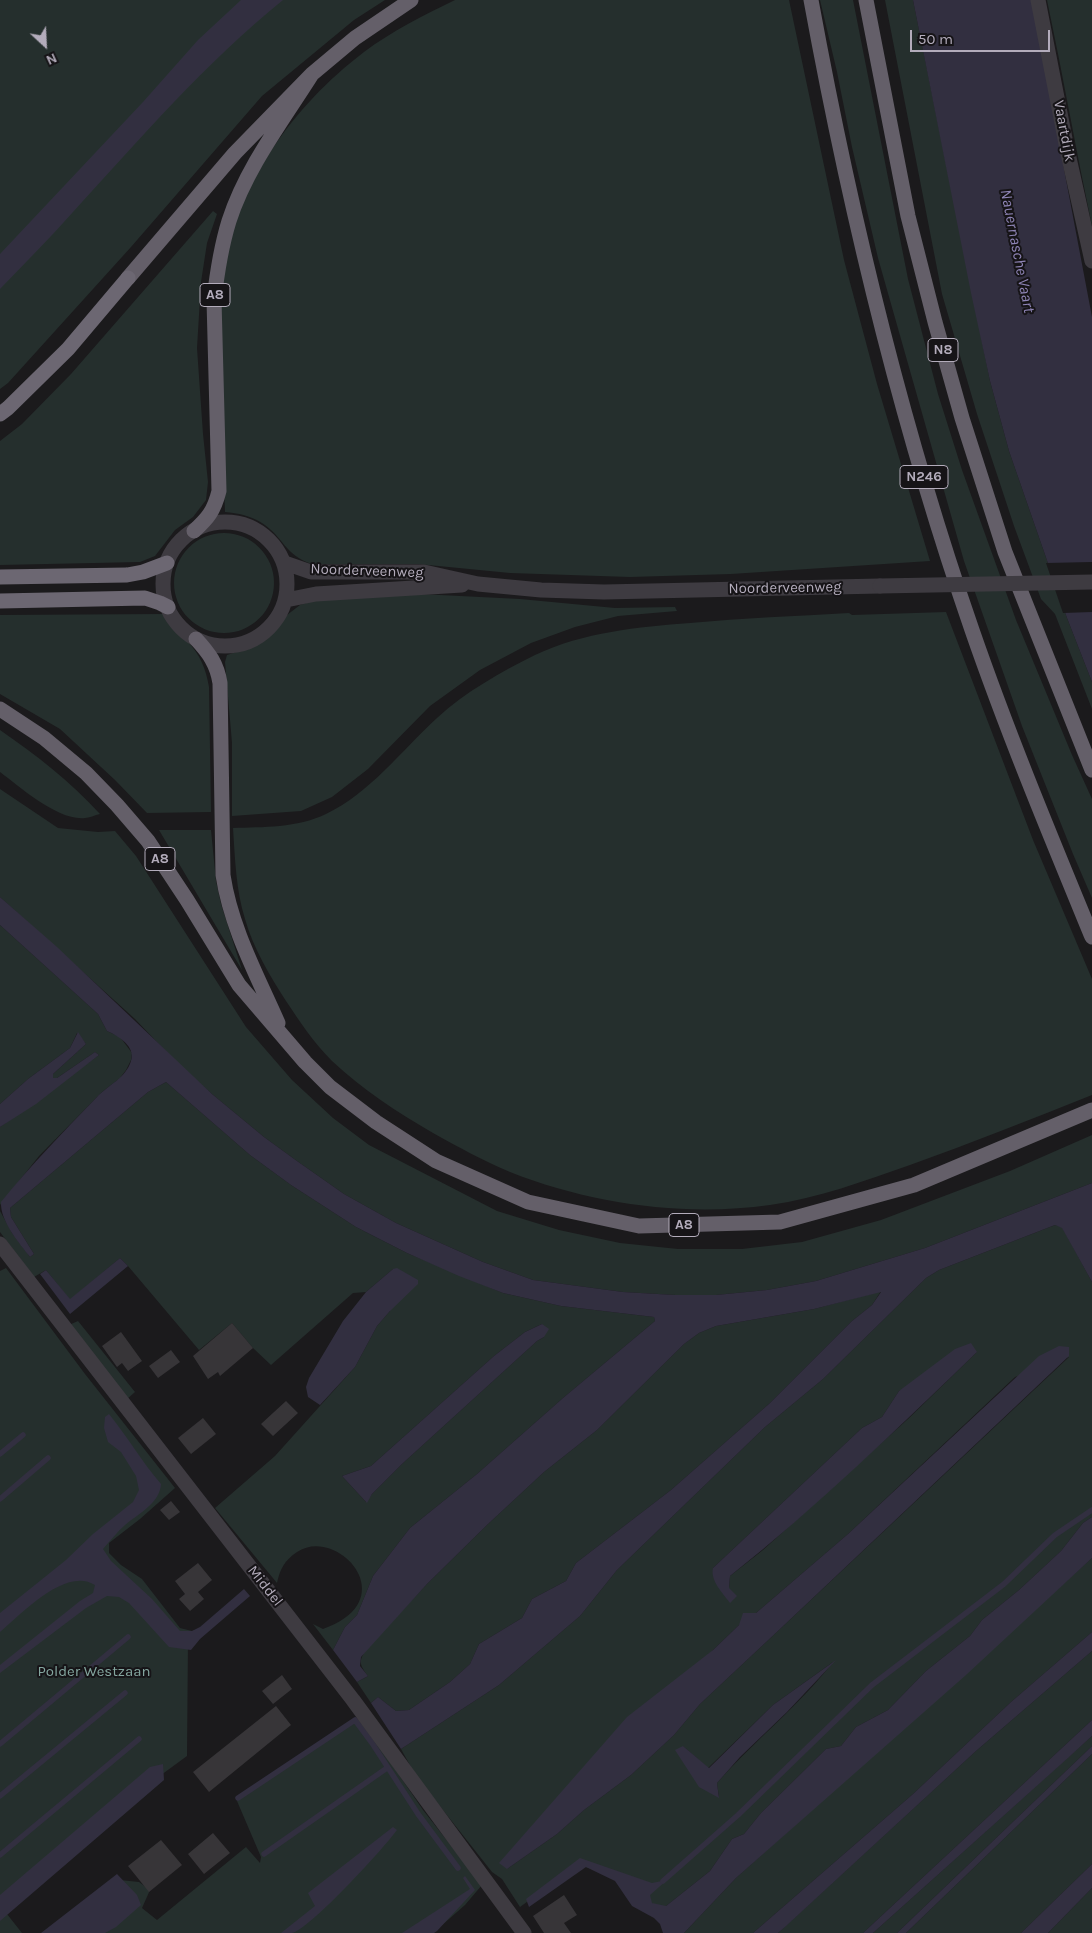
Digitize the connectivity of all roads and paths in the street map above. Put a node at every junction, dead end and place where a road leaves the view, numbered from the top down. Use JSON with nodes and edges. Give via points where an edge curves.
{"nodes":[{"id":1,"x":411,"y":0,"type":"edge"},
{"id":2,"x":811,"y":0,"type":"edge"},
{"id":3,"x":866,"y":0,"type":"edge"},
{"id":4,"x":1038,"y":0,"type":"edge"},
{"id":5,"x":312,"y":74,"type":"junction"},
{"id":6,"x":1092,"y":261,"type":"edge"},
{"id":7,"x":0,"y":414,"type":"edge"},
{"id":8,"x":194,"y":531,"type":"junction"},
{"id":9,"x":167,"y":563,"type":"junction"},
{"id":10,"x":285,"y":563,"type":"junction"},
{"id":11,"x":0,"y":577,"type":"edge"},
{"id":12,"x":1092,"y":582,"type":"edge"},
{"id":13,"x":478,"y":584,"type":"junction"},
{"id":14,"x":286,"y":600,"type":"junction"},
{"id":15,"x":0,"y":601,"type":"edge"},
{"id":16,"x":168,"y":608,"type":"junction"},
{"id":17,"x":196,"y":639,"type":"junction"},
{"id":18,"x":0,"y":710,"type":"edge"},
{"id":19,"x":1092,"y":770,"type":"edge"},
{"id":20,"x":1092,"y":937,"type":"edge"},
{"id":21,"x":286,"y":1040,"type":"junction"},
{"id":22,"x":1092,"y":1110,"type":"edge"},
{"id":23,"x":0,"y":1244,"type":"edge"},
{"id":24,"x":524,"y":1933,"type":"edge"}],
"edges":[{"from":1,"to":5,"type":"highway","number":"A8","via":[[355,38]]},
{"from":2,"to":20,"type":"highway","number":"N246","via":[[867,268],[942,539],[1001,712]]},
{"from":3,"to":19,"type":"highway","number":"N8","via":[[908,216],[962,418],[1005,552]]},
{"from":4,"to":6,"type":"street","name":"Vaartdijk"},
{"from":5,"to":7,"type":"highway","number":"A8","via":[[235,153],[68,348]]},
{"from":5,"to":8,"type":"highway","number":"A8","via":[[253,168],[230,218],[223,242],[214,300],[219,491],[209,517]]},
{"from":8,"to":9,"type":"street","via":[[181,541]]},
{"from":8,"to":10,"type":"street","via":[[207,524],[230,522],[250,527],[268,538]]},
{"from":9,"to":11,"type":"highway","via":[[126,575]]},
{"from":9,"to":16,"type":"street","via":[[163,582]]},
{"from":10,"to":13,"type":"street","name":"Noorderveenweg","via":[[311,572],[424,572]]},
{"from":10,"to":14,"type":"street"},
{"from":12,"to":13,"type":"street","name":"Noorderveenweg","bridge":true,"via":[[604,592]]},
{"from":13,"to":14,"type":"street","name":"Noorderveenweg","via":[[316,594]]},
{"from":14,"to":17,"type":"street","via":[[266,631],[249,641],[214,645]]},
{"from":15,"to":16,"type":"highway","via":[[145,598]]},
{"from":16,"to":17,"type":"street","via":[[181,628]]},
{"from":17,"to":21,"type":"highway","number":"A8","via":[[218,669],[220,683],[223,875],[227,900],[248,957]]},
{"from":18,"to":21,"type":"highway","number":"A8","via":[[44,738],[86,772],[117,805],[153,848],[239,985]]},
{"from":21,"to":22,"type":"highway","number":"A8","via":[[354,1106],[436,1161],[528,1202],[639,1226],[780,1222],[914,1185]]},
{"from":23,"to":24,"type":"street","name":"Middel","via":[[353,1700]]}]}
